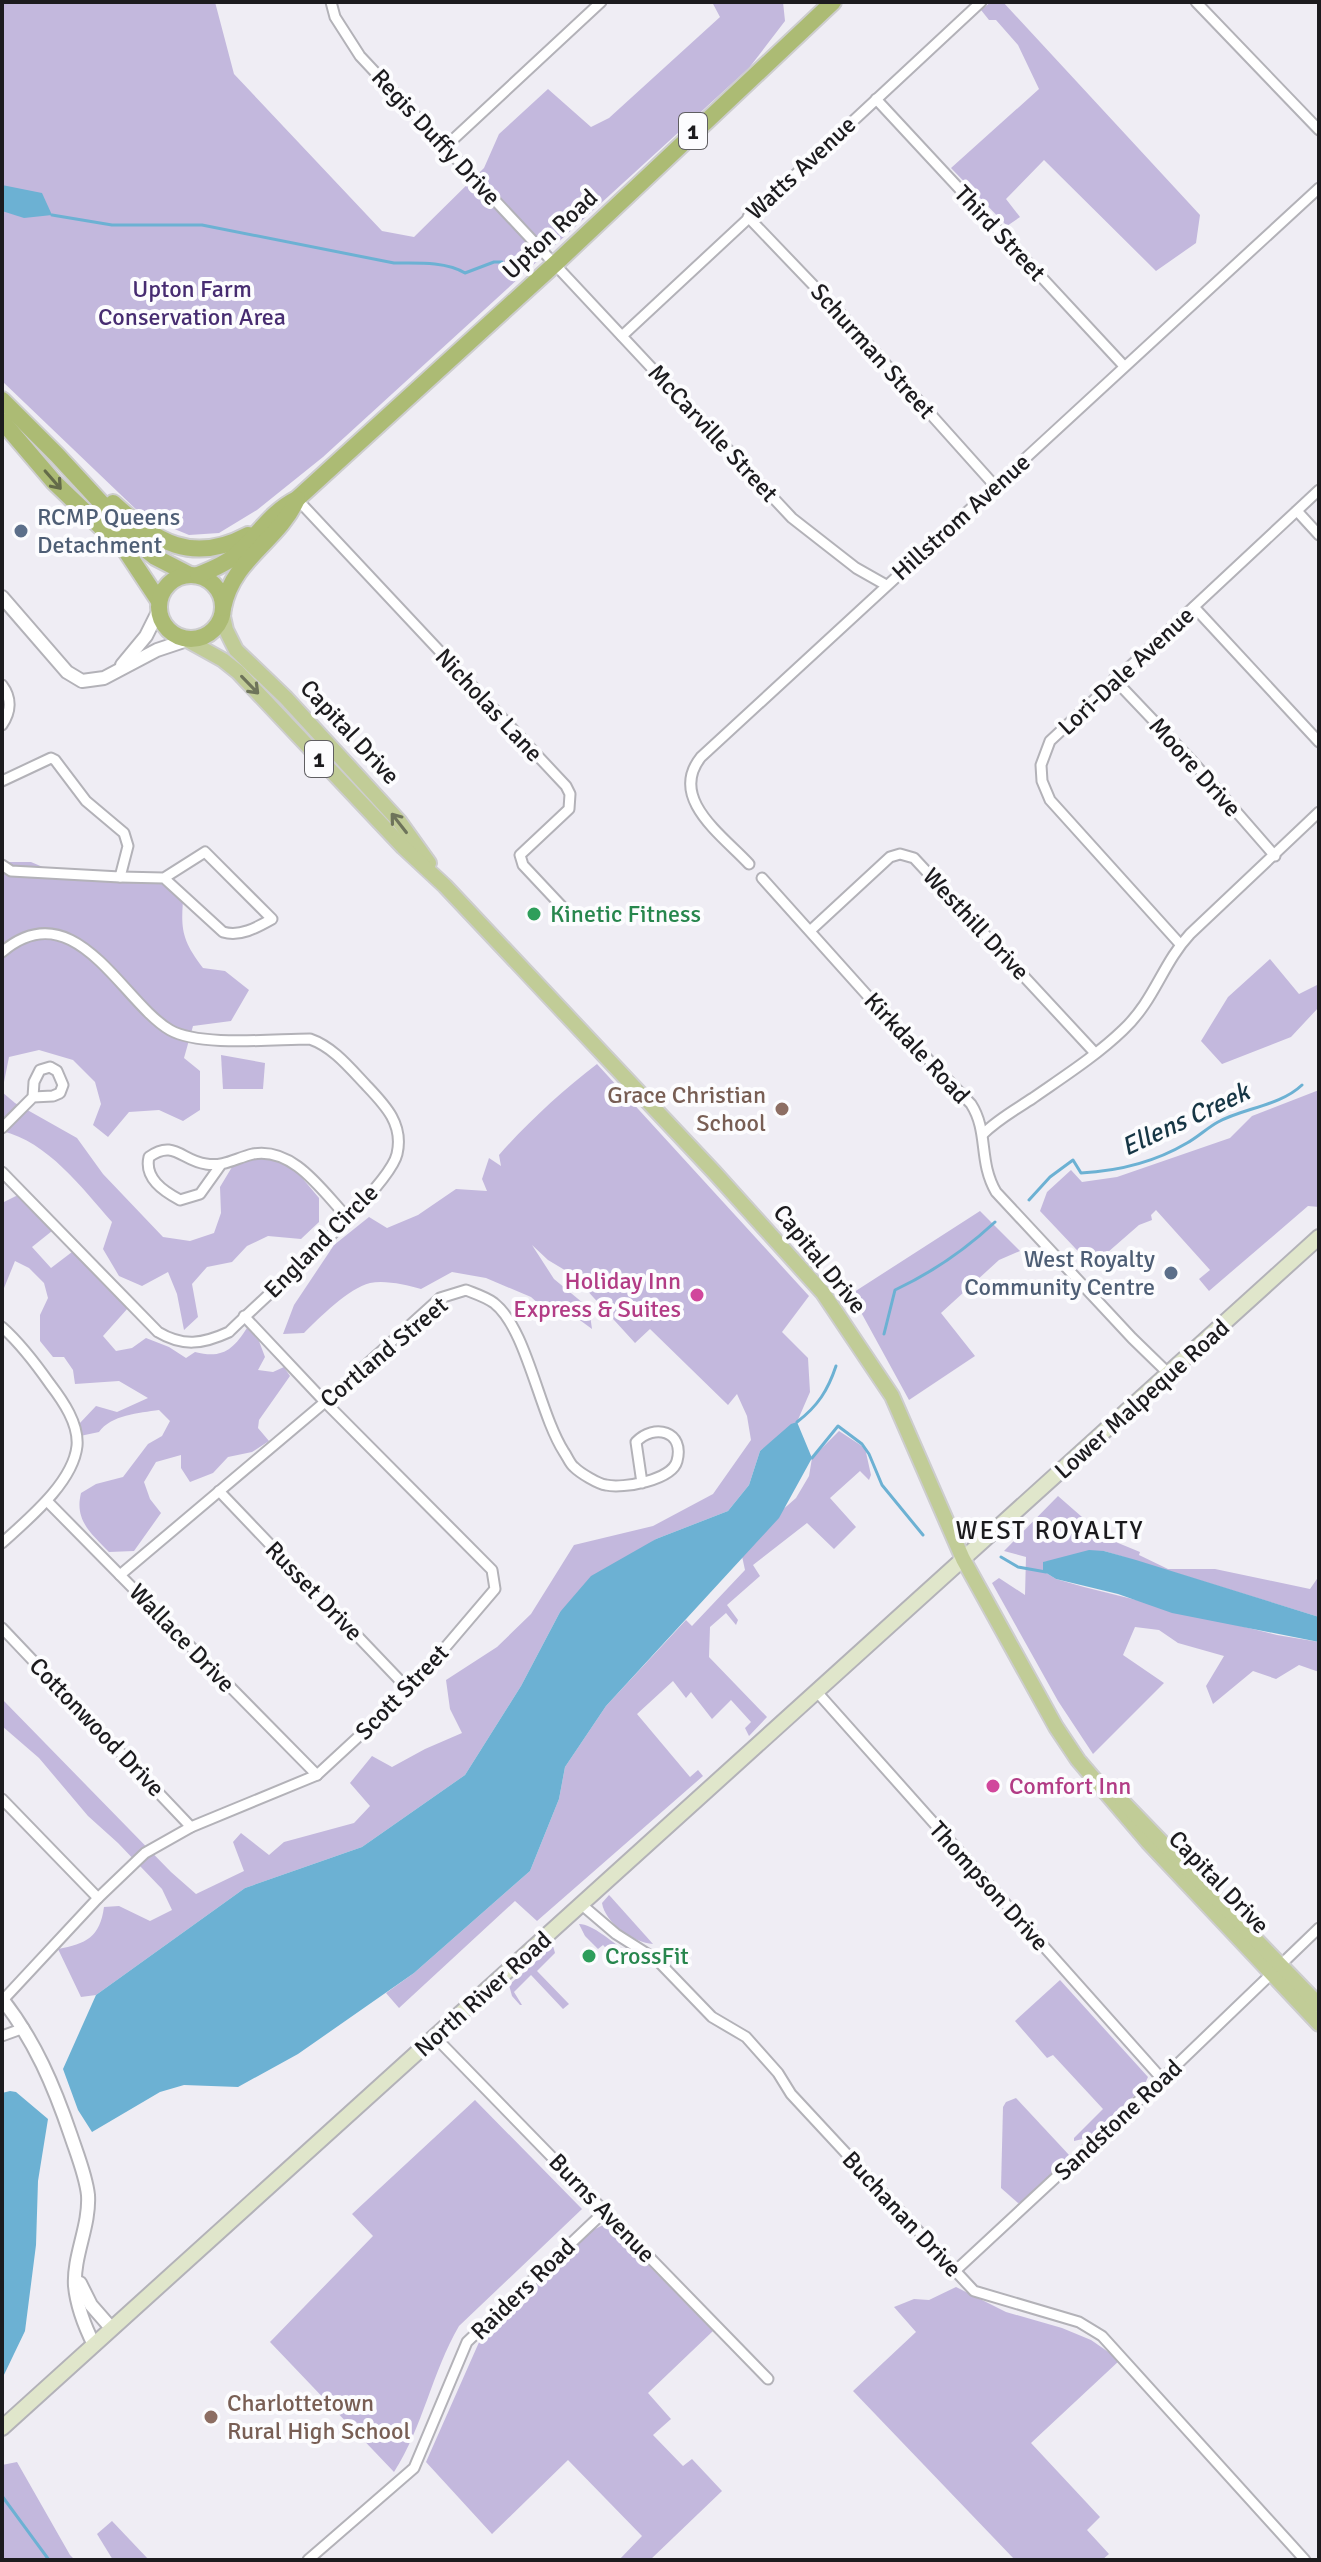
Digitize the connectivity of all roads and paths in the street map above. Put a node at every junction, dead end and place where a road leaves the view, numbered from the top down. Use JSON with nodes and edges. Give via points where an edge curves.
{"nodes":[{"id":1,"x":331,"y":2,"type":"edge"},
{"id":2,"x":601,"y":2,"type":"edge"},
{"id":3,"x":833,"y":2,"type":"edge"},
{"id":4,"x":981,"y":2,"type":"edge"},
{"id":5,"x":1196,"y":2,"type":"edge"},
{"id":6,"x":876,"y":99,"type":"junction"},
{"id":7,"x":1319,"y":130,"type":"edge"},
{"id":8,"x":445,"y":147,"type":"junction"},
{"id":9,"x":1319,"y":188,"type":"edge"},
{"id":10,"x":748,"y":217,"type":"junction"},
{"id":11,"x":556,"y":263,"type":"junction"},
{"id":12,"x":622,"y":336,"type":"junction"},
{"id":13,"x":1124,"y":366,"type":"junction"},
{"id":14,"x":2,"y":400,"type":"edge"},
{"id":15,"x":2,"y":421,"type":"edge"},
{"id":16,"x":57,"y":455,"type":"junction"},
{"id":17,"x":995,"y":486,"type":"junction"},
{"id":18,"x":1319,"y":490,"type":"edge"},
{"id":19,"x":297,"y":499,"type":"junction"},
{"id":20,"x":1297,"y":511,"type":"junction"},
{"id":21,"x":257,"y":530,"type":"junction"},
{"id":22,"x":1319,"y":535,"type":"edge"},
{"id":23,"x":194,"y":575,"type":"junction"},
{"id":24,"x":886,"y":585,"type":"junction"},
{"id":25,"x":2,"y":597,"type":"edge"},
{"id":26,"x":159,"y":606,"type":"junction"},
{"id":27,"x":1194,"y":607,"type":"junction"},
{"id":28,"x":222,"y":612,"type":"junction"},
{"id":29,"x":187,"y":640,"type":"junction"},
{"id":30,"x":114,"y":672,"type":"junction"},
{"id":31,"x":1114,"y":679,"type":"junction"},
{"id":32,"x":2,"y":685,"type":"edge"},
{"id":33,"x":2,"y":725,"type":"edge"},
{"id":34,"x":1319,"y":742,"type":"edge"},
{"id":35,"x":2,"y":781,"type":"edge"},
{"id":36,"x":1319,"y":812,"type":"edge"},
{"id":37,"x":1275,"y":856,"type":"junction"},
{"id":38,"x":749,"y":864,"type":"dead end"},
{"id":39,"x":2,"y":865,"type":"edge"},
{"id":40,"x":120,"y":877,"type":"junction"},
{"id":41,"x":164,"y":878,"type":"junction"},
{"id":42,"x":762,"y":878,"type":"dead end"},
{"id":43,"x":445,"y":886,"type":"junction"},
{"id":44,"x":569,"y":914,"type":"dead end"},
{"id":45,"x":811,"y":930,"type":"junction"},
{"id":46,"x":1180,"y":944,"type":"junction"},
{"id":47,"x":2,"y":952,"type":"edge"},
{"id":48,"x":1095,"y":1053,"type":"junction"},
{"id":49,"x":33,"y":1097,"type":"dead end"},
{"id":50,"x":2,"y":1128,"type":"edge"},
{"id":51,"x":983,"y":1134,"type":"junction"},
{"id":52,"x":220,"y":1166,"type":"junction"},
{"id":53,"x":2,"y":1172,"type":"edge"},
{"id":54,"x":347,"y":1217,"type":"junction"},
{"id":55,"x":1319,"y":1237,"type":"edge"},
{"id":56,"x":244,"y":1316,"type":"junction"},
{"id":57,"x":2,"y":1327,"type":"edge"},
{"id":58,"x":1169,"y":1374,"type":"junction"},
{"id":59,"x":325,"y":1402,"type":"junction"},
{"id":60,"x":642,"y":1483,"type":"junction"},
{"id":61,"x":219,"y":1491,"type":"junction"},
{"id":62,"x":47,"y":1501,"type":"junction"},
{"id":63,"x":2,"y":1543,"type":"edge"},
{"id":64,"x":963,"y":1559,"type":"junction"},
{"id":65,"x":120,"y":1575,"type":"junction"},
{"id":66,"x":2,"y":1628,"type":"edge"},
{"id":67,"x":409,"y":1690,"type":"junction"},
{"id":68,"x":817,"y":1692,"type":"junction"},
{"id":69,"x":317,"y":1775,"type":"junction"},
{"id":70,"x":2,"y":1799,"type":"edge"},
{"id":71,"x":191,"y":1827,"type":"junction"},
{"id":72,"x":98,"y":1898,"type":"junction"},
{"id":73,"x":582,"y":1905,"type":"junction"},
{"id":74,"x":1319,"y":1928,"type":"edge"},
{"id":75,"x":1277,"y":1970,"type":"junction"},
{"id":76,"x":2,"y":2000,"type":"edge"},
{"id":77,"x":1319,"y":2005,"type":"edge"},
{"id":78,"x":1319,"y":2024,"type":"edge"},
{"id":79,"x":24,"y":2028,"type":"junction"},
{"id":80,"x":2,"y":2036,"type":"edge"},
{"id":81,"x":435,"y":2037,"type":"junction"},
{"id":82,"x":1162,"y":2079,"type":"junction"},
{"id":83,"x":605,"y":2211,"type":"junction"},
{"id":84,"x":77,"y":2269,"type":"junction"},
{"id":85,"x":954,"y":2272,"type":"junction"},
{"id":86,"x":112,"y":2329,"type":"junction"},
{"id":87,"x":94,"y":2345,"type":"junction"},
{"id":88,"x":768,"y":2379,"type":"dead end"},
{"id":89,"x":2,"y":2428,"type":"edge"},
{"id":90,"x":308,"y":2560,"type":"edge"},
{"id":91,"x":1305,"y":2560,"type":"edge"}],
"edges":[{"from":1,"to":8,"type":"street","name":"Regis Duffy Drive","via":[[360,56]]},
{"from":2,"to":8,"type":"street"},
{"from":3,"to":11,"type":"highway","name":"Upton Road","number":"1"},
{"from":4,"to":6,"type":"street","name":"Watts Avenue"},
{"from":5,"to":7,"type":"street"},
{"from":6,"to":10,"type":"street","name":"Watts Avenue"},
{"from":6,"to":13,"type":"street","name":"Third Street"},
{"from":8,"to":11,"type":"street","name":"Regis Duffy Drive"},
{"from":9,"to":13,"type":"street","name":"Hillstrom Avenue"},
{"from":10,"to":12,"type":"street","name":"Watts Avenue"},
{"from":10,"to":17,"type":"street","name":"Schurman Street"},
{"from":11,"to":12,"type":"street","name":"McCarville Street"},
{"from":11,"to":19,"type":"highway","name":"Upton Road","number":"1"},
{"from":12,"to":24,"type":"street","name":"McCarville Street","via":[[792,518]]},
{"from":13,"to":17,"type":"street","name":"Hillstrom Avenue"},
{"from":14,"to":16,"type":"highway"},
{"from":15,"to":26,"type":"highway","one_way":true,"via":[[62,491],[126,551]]},
{"from":16,"to":21,"type":"highway","via":[[140,526],[182,547],[218,549]]},
{"from":16,"to":23,"type":"highway","via":[[141,546]]},
{"from":17,"to":24,"type":"street","name":"Hillstrom Avenue"},
{"from":18,"to":20,"type":"street","name":"Lori-Dale Avenue"},
{"from":19,"to":21,"type":"highway","name":"Upton Road","number":"1"},
{"from":19,"to":28,"type":"highway","name":"Upton Road","number":"1","via":[[290,514],[232,578]]},
{"from":19,"to":44,"type":"street","name":"Nicholas Lane","via":[[566,786],[569,809],[520,855],[523,865]]},
{"from":20,"to":22,"type":"street"},
{"from":20,"to":27,"type":"street","name":"Lori-Dale Avenue"},
{"from":21,"to":23,"type":"highway","name":"Upton Road","number":"1","via":[[237,554]]},
{"from":23,"to":26,"type":"highway","via":[[167,585]]},
{"from":23,"to":28,"type":"highway","via":[[217,589]]},
{"from":24,"to":38,"type":"street","name":"Hillstrom Avenue","via":[[696,763],[691,797]]},
{"from":25,"to":30,"type":"street","via":[[74,677],[91,682]]},
{"from":26,"to":29,"type":"highway","via":[[168,630]]},
{"from":26,"to":30,"type":"street","via":[[146,636]]},
{"from":27,"to":31,"type":"street","name":"Lori-Dale Avenue"},
{"from":27,"to":34,"type":"street"},
{"from":28,"to":29,"type":"highway","via":[[210,632]]},
{"from":43,"to":28,"type":"main road","name":"Capital Drive","number":"1","one_way":true,"via":[[399,821],[236,650]]},
{"from":29,"to":30,"type":"street"},
{"from":29,"to":43,"type":"main road","name":"Capital Drive","number":"1","one_way":true,"via":[[238,672]]},
{"from":31,"to":37,"type":"street","name":"Moore Drive"},
{"from":31,"to":46,"type":"street","name":"Lori-Dale Avenue","via":[[1050,741],[1041,765],[1042,781],[1050,800]]},
{"from":32,"to":33,"type":"street","via":[[10,709]]},
{"from":35,"to":40,"type":"street","via":[[55,760],[86,801],[124,833],[128,846]]},
{"from":36,"to":37,"type":"street"},
{"from":37,"to":46,"type":"street"},
{"from":39,"to":40,"type":"street","via":[[11,871]]},
{"from":40,"to":41,"type":"street"},
{"from":41,"to":41,"type":"street","via":[[205,852],[272,919],[245,932],[223,932]]},
{"from":42,"to":45,"type":"street","name":"Kirkdale Road"},
{"from":43,"to":64,"type":"main road","name":"Capital Drive","via":[[823,1293],[892,1396]]},
{"from":45,"to":48,"type":"street","name":"Westhill Drive","via":[[890,857],[914,858]]},
{"from":45,"to":51,"type":"street","name":"Kirkdale Road","via":[[971,1104]]},
{"from":46,"to":48,"type":"street","via":[[1141,1011]]},
{"from":47,"to":54,"type":"street","name":"England Circle","via":[[26,938],[63,937],[115,974],[170,1029],[196,1039],[310,1039],[330,1049],[389,1109],[398,1136],[397,1155],[385,1178]]},
{"from":48,"to":51,"type":"street"},
{"from":49,"to":50,"type":"street"},
{"from":51,"to":58,"type":"street","name":"Kirkdale Road","via":[[982,1153],[996,1192]]},
{"from":52,"to":52,"type":"street","via":[[163,1149],[149,1157],[147,1167],[152,1178],[180,1200],[200,1194]]},
{"from":52,"to":54,"type":"street","via":[[256,1153],[282,1157],[300,1168]]},
{"from":53,"to":56,"type":"street","name":"England Circle","via":[[164,1336],[188,1344],[208,1341],[229,1332]]},
{"from":54,"to":56,"type":"street","name":"England Circle"},
{"from":55,"to":58,"type":"main road","name":"Lower Malpeque Road"},
{"from":56,"to":59,"type":"street","name":"Scott Street"},
{"from":57,"to":62,"type":"street","via":[[60,1397],[73,1427],[77,1446]]},
{"from":58,"to":64,"type":"main road","name":"Lower Malpeque Road"},
{"from":59,"to":60,"type":"street","name":"Cortland Street","via":[[440,1298],[466,1290],[495,1304],[508,1320],[555,1438],[574,1467],[605,1485]]},
{"from":59,"to":61,"type":"street","name":"Cortland Street"},
{"from":59,"to":67,"type":"street","name":"Scott Street","via":[[492,1570],[495,1589]]},
{"from":60,"to":60,"type":"street","name":"Cortland Street","via":[[659,1478],[678,1460],[675,1442],[665,1431],[636,1442]]},
{"from":61,"to":65,"type":"street","name":"Cortland Street"},
{"from":61,"to":67,"type":"street","name":"Russet Drive"},
{"from":62,"to":63,"type":"street"},
{"from":62,"to":65,"type":"street","name":"Wallace Drive"},
{"from":64,"to":68,"type":"main road","name":"North River Road"},
{"from":64,"to":75,"type":"main road","name":"Capital Drive","via":[[1045,1710],[1088,1770],[1138,1815]]},
{"from":65,"to":69,"type":"street","name":"Wallace Drive"},
{"from":66,"to":71,"type":"street","name":"Cottonwood Drive"},
{"from":67,"to":69,"type":"street","name":"Scott Street"},
{"from":68,"to":73,"type":"main road","name":"North River Road"},
{"from":68,"to":82,"type":"street","name":"Thompson Drive"},
{"from":69,"to":71,"type":"street","name":"Scott Street"},
{"from":70,"to":72,"type":"street"},
{"from":71,"to":72,"type":"street","name":"Scott Street","via":[[145,1853]]},
{"from":72,"to":76,"type":"street","name":"Scott Street"},
{"from":73,"to":81,"type":"main road","name":"North River Road"},
{"from":73,"to":85,"type":"street","name":"Buchanan Drive","via":[[657,1960],[712,2017],[746,2037],[791,2094]]},
{"from":74,"to":75,"type":"street","name":"Sandstone Road"},
{"from":75,"to":77,"type":"main road","name":"Capital Drive"},
{"from":75,"to":78,"type":"main road","name":"Capital Drive"},
{"from":75,"to":82,"type":"street","name":"Sandstone Road"},
{"from":76,"to":79,"type":"street"},
{"from":79,"to":80,"type":"street"},
{"from":79,"to":84,"type":"street","via":[[52,2083],[88,2195]]},
{"from":81,"to":83,"type":"street","name":"Burns Avenue"},
{"from":81,"to":86,"type":"main road","name":"North River Road"},
{"from":82,"to":85,"type":"street","name":"Sandstone Road"},
{"from":83,"to":88,"type":"street","name":"Burns Avenue"},
{"from":83,"to":90,"type":"street","name":"Raiders Road","via":[[467,2342],[414,2468]]},
{"from":84,"to":86,"type":"street","via":[[81,2288]]},
{"from":84,"to":87,"type":"street","via":[[78,2299]]},
{"from":85,"to":91,"type":"street","name":"Buchanan Drive","via":[[974,2291],[1079,2322],[1102,2336]]},
{"from":86,"to":87,"type":"main road","name":"North River Road"},
{"from":87,"to":89,"type":"main road","name":"North River Road"}]}
